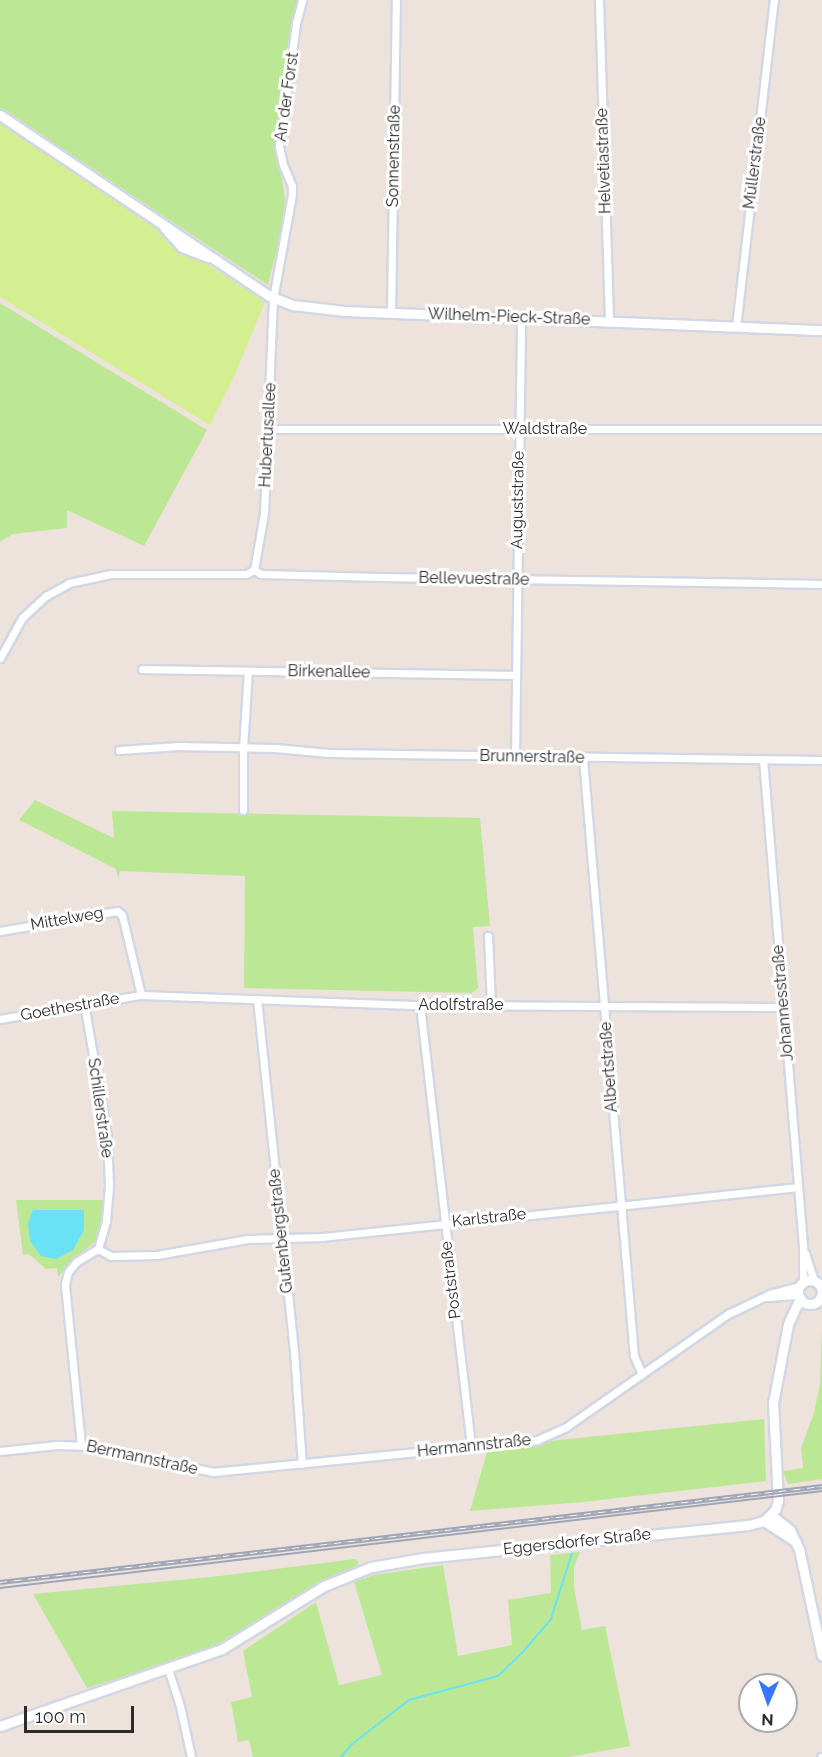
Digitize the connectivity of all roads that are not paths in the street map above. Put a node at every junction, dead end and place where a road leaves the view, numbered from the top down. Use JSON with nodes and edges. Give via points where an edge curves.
{"nodes":[{"id":1,"x":303,"y":0,"type":"edge"},
{"id":2,"x":396,"y":0,"type":"edge"},
{"id":3,"x":599,"y":0,"type":"edge"},
{"id":4,"x":774,"y":0,"type":"edge"},
{"id":5,"x":0,"y":115,"type":"edge"},
{"id":6,"x":273,"y":299,"type":"junction"},
{"id":7,"x":391,"y":313,"type":"junction"},
{"id":8,"x":521,"y":318,"type":"junction"},
{"id":9,"x":609,"y":321,"type":"junction"},
{"id":10,"x":736,"y":327,"type":"junction"},
{"id":11,"x":822,"y":330,"type":"edge"},
{"id":12,"x":267,"y":429,"type":"junction"},
{"id":13,"x":519,"y":429,"type":"junction"},
{"id":14,"x":822,"y":429,"type":"edge"},
{"id":15,"x":254,"y":570,"type":"junction"},
{"id":16,"x":518,"y":580,"type":"junction"},
{"id":17,"x":822,"y":584,"type":"edge"},
{"id":18,"x":0,"y":658,"type":"edge"},
{"id":19,"x":142,"y":669,"type":"dead end"},
{"id":20,"x":248,"y":671,"type":"junction"},
{"id":21,"x":515,"y":675,"type":"junction"},
{"id":22,"x":243,"y":748,"type":"junction"},
{"id":23,"x":119,"y":750,"type":"dead end"},
{"id":24,"x":515,"y":755,"type":"junction"},
{"id":25,"x":583,"y":758,"type":"junction"},
{"id":26,"x":763,"y":759,"type":"junction"},
{"id":27,"x":822,"y":760,"type":"edge"},
{"id":28,"x":243,"y":810,"type":"dead end"},
{"id":29,"x":0,"y":931,"type":"edge"},
{"id":30,"x":488,"y":936,"type":"dead end"},
{"id":31,"x":140,"y":995,"type":"junction"},
{"id":32,"x":257,"y":999,"type":"junction"},
{"id":33,"x":84,"y":1003,"type":"junction"},
{"id":34,"x":420,"y":1005,"type":"junction"},
{"id":35,"x":491,"y":1005,"type":"junction"},
{"id":36,"x":605,"y":1006,"type":"junction"},
{"id":37,"x":783,"y":1007,"type":"junction"},
{"id":38,"x":0,"y":1019,"type":"edge"},
{"id":39,"x":797,"y":1187,"type":"junction"},
{"id":40,"x":620,"y":1204,"type":"junction"},
{"id":41,"x":445,"y":1222,"type":"junction"},
{"id":42,"x":280,"y":1238,"type":"junction"},
{"id":43,"x":803,"y":1248,"type":"junction"},
{"id":44,"x":98,"y":1249,"type":"junction"},
{"id":45,"x":818,"y":1281,"type":"edge"},
{"id":46,"x":800,"y":1290,"type":"junction"},
{"id":47,"x":822,"y":1294,"type":"edge"},
{"id":48,"x":809,"y":1304,"type":"junction"},
{"id":49,"x":787,"y":1338,"type":"junction"},
{"id":50,"x":642,"y":1374,"type":"junction"},
{"id":51,"x":81,"y":1445,"type":"junction"},
{"id":52,"x":471,"y":1446,"type":"junction"},
{"id":53,"x":0,"y":1451,"type":"edge"},
{"id":54,"x":302,"y":1464,"type":"junction"},
{"id":55,"x":213,"y":1472,"type":"joint"},
{"id":56,"x":767,"y":1518,"type":"junction"},
{"id":57,"x":819,"y":1628,"type":"edge"},
{"id":58,"x":822,"y":1656,"type":"edge"},
{"id":59,"x":168,"y":1669,"type":"junction"},
{"id":60,"x":0,"y":1726,"type":"edge"},
{"id":61,"x":191,"y":1757,"type":"edge"}],
"edges":[{"from":1,"to":6,"type":"street","name":"An der Forst","via":[[296,24],[279,146],[292,194]]},
{"from":2,"to":7,"type":"street","name":"Sonnenstraße"},
{"from":3,"to":9,"type":"street","name":"Helvetiastraße"},
{"from":4,"to":10,"type":"street","name":"Müllerstraße"},
{"from":5,"to":6,"type":"street","name":"Wilhelm-Pieck-Straße"},
{"from":6,"to":7,"type":"street","name":"Wilhelm-Pieck-Straße","via":[[328,310]]},
{"from":6,"to":12,"type":"street","name":"Hubertusallee"},
{"from":7,"to":8,"type":"street","name":"Wilhelm-Pieck-Straße"},
{"from":8,"to":9,"type":"street","name":"Wilhelm-Pieck-Straße"},
{"from":8,"to":13,"type":"street","name":"Auguststraße"},
{"from":9,"to":10,"type":"street","name":"Wilhelm-Pieck-Straße"},
{"from":10,"to":11,"type":"street","name":"Wilhelm-Pieck-Straße"},
{"from":12,"to":13,"type":"street","name":"Waldstraße"},
{"from":12,"to":15,"type":"street","name":"Hubertusallee","via":[[264,513]]},
{"from":13,"to":14,"type":"street","name":"Waldstraße"},
{"from":13,"to":16,"type":"street","name":"Auguststraße"},
{"from":15,"to":16,"type":"street","name":"Bellevuestraße","via":[[261,574]]},
{"from":15,"to":18,"type":"street","name":"Bellevuestraße","via":[[246,574],[128,573],[82,579],[57,588],[22,618]]},
{"from":16,"to":17,"type":"street","name":"Bellevuestraße"},
{"from":16,"to":21,"type":"street","name":"Auguststraße"},
{"from":19,"to":20,"type":"street","name":"Birkenallee"},
{"from":20,"to":21,"type":"street","name":"Birkenallee"},
{"from":20,"to":22,"type":"street"},
{"from":21,"to":24,"type":"street","name":"Auguststraße"},
{"from":22,"to":23,"type":"street","name":"Brunnerstraße","via":[[179,746]]},
{"from":22,"to":24,"type":"street","name":"Brunnerstraße"},
{"from":22,"to":28,"type":"street"},
{"from":24,"to":25,"type":"street","name":"Brunnerstraße"},
{"from":25,"to":26,"type":"street","name":"Brunnerstraße"},
{"from":25,"to":36,"type":"street","name":"Albertstraße"},
{"from":26,"to":27,"type":"street","name":"Brunnerstraße"},
{"from":26,"to":37,"type":"street","name":"Johannesstraße"},
{"from":29,"to":31,"type":"street","name":"Mittelweg","via":[[117,911],[122,915]]},
{"from":30,"to":35,"type":"street"},
{"from":31,"to":32,"type":"street","name":"Adolfstraße"},
{"from":31,"to":33,"type":"street","name":"Goethestraße"},
{"from":32,"to":34,"type":"street","name":"Adolfstraße"},
{"from":32,"to":42,"type":"street","name":"Gutenbergstraße"},
{"from":33,"to":38,"type":"street","name":"Goethestraße"},
{"from":33,"to":44,"type":"street","name":"Schillerstraße","via":[[109,1154],[108,1210]]},
{"from":34,"to":35,"type":"street","name":"Adolfstraße"},
{"from":34,"to":41,"type":"street","name":"Poststraße"},
{"from":35,"to":36,"type":"street","name":"Adolfstraße"},
{"from":36,"to":37,"type":"street","name":"Adolfstraße"},
{"from":36,"to":40,"type":"street","name":"Albertstraße"},
{"from":37,"to":39,"type":"street","name":"Johannesstraße"},
{"from":39,"to":40,"type":"street","name":"Karlstraße"},
{"from":39,"to":43,"type":"street","name":"Johannesstraße"},
{"from":40,"to":41,"type":"street","name":"Karlstraße"},
{"from":40,"to":50,"type":"street","name":"Albertstraße","via":[[634,1356]]},
{"from":41,"to":42,"type":"street","name":"Karlstraße","via":[[322,1237]]},
{"from":41,"to":52,"type":"street","name":"Poststraße"},
{"from":42,"to":44,"type":"street","name":"Karlstraße","via":[[134,1256],[111,1256]]},
{"from":42,"to":54,"type":"street","name":"Gutenbergstraße"},
{"from":43,"to":45,"type":"street","name":"Johannesstraße"},
{"from":43,"to":46,"type":"street","name":"Johannesstraße"},
{"from":44,"to":51,"type":"street","via":[[76,1263],[65,1284]]},
{"from":45,"to":46,"type":"street"},
{"from":45,"to":47,"type":"street"},
{"from":46,"to":48,"type":"street"},
{"from":46,"to":49,"type":"street"},
{"from":46,"to":50,"type":"street","name":"Hermannstraße","via":[[765,1297],[728,1314]]},
{"from":47,"to":48,"type":"street"},
{"from":48,"to":49,"type":"street"},
{"from":49,"to":56,"type":"street","via":[[773,1403],[778,1497]]},
{"from":50,"to":52,"type":"street","name":"Hermannstraße","via":[[553,1435]]},
{"from":51,"to":53,"type":"street","name":"Bermannstraße"},
{"from":51,"to":55,"type":"street","name":"Bermannstraße"},
{"from":52,"to":54,"type":"street","name":"Hermannstraße"},
{"from":54,"to":55,"type":"street","name":"Hermannstraße"},
{"from":56,"to":57,"type":"street","via":[[796,1542]]},
{"from":56,"to":59,"type":"street","name":"Eggersdorfer Straße","via":[[748,1525],[370,1567],[324,1586],[222,1649]]},
{"from":57,"to":58,"type":"street"},
{"from":59,"to":60,"type":"street","name":"Eggersdorfer Straße"},
{"from":59,"to":61,"type":"street"}]}
